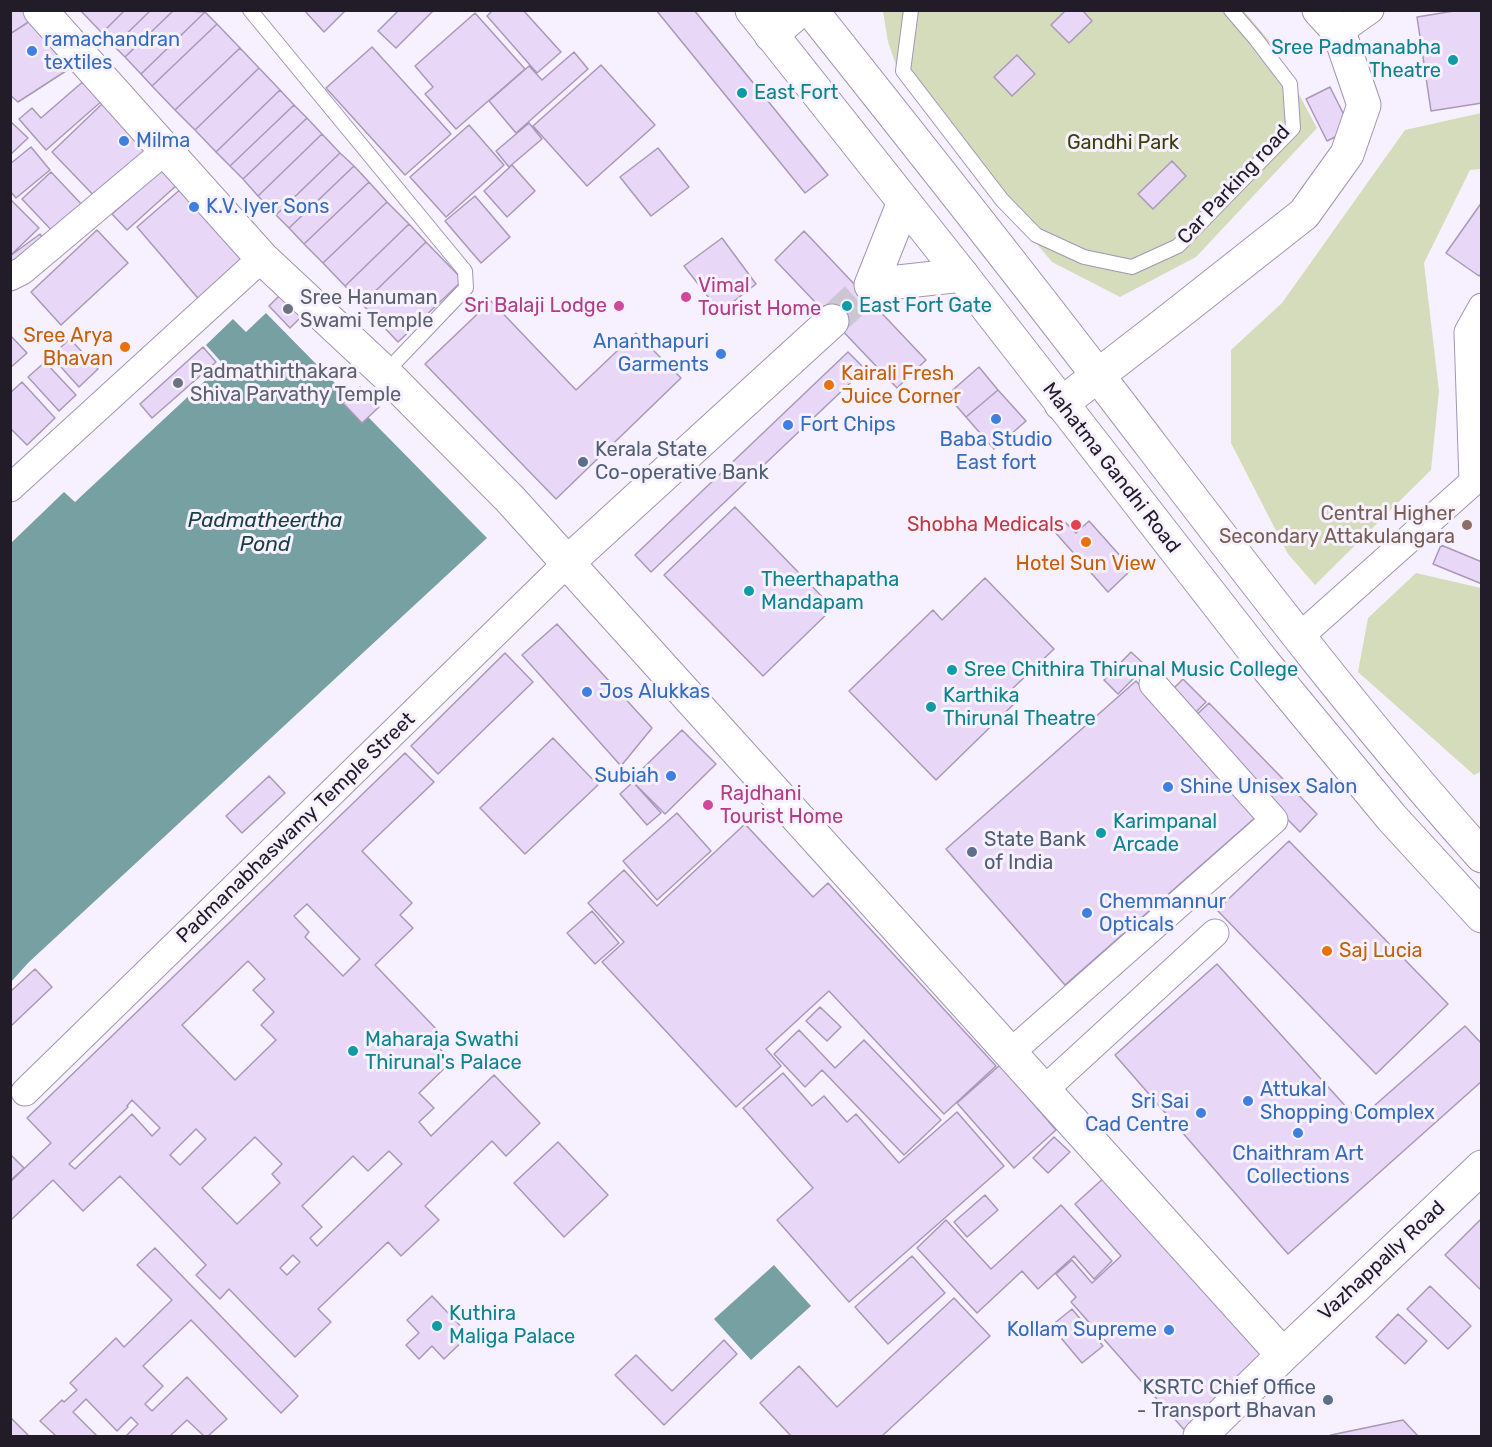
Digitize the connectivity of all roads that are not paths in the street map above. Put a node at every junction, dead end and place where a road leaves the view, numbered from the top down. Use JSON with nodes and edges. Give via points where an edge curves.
{"nodes":[{"id":1,"x":40,"y":10,"type":"edge"},
{"id":2,"x":250,"y":10,"type":"edge"},
{"id":3,"x":800,"y":10,"type":"edge"},
{"id":4,"x":811,"y":10,"type":"edge"},
{"id":5,"x":911,"y":10,"type":"edge"},
{"id":6,"x":1231,"y":10,"type":"edge"},
{"id":7,"x":1370,"y":10,"type":"edge"},
{"id":8,"x":1329,"y":21,"type":"edge"},
{"id":9,"x":761,"y":23,"type":"edge"},
{"id":10,"x":165,"y":150,"type":"junction"},
{"id":11,"x":904,"y":202,"type":"junction"},
{"id":12,"x":262,"y":258,"type":"junction"},
{"id":13,"x":962,"y":275,"type":"junction"},
{"id":14,"x":10,"y":278,"type":"edge"},
{"id":15,"x":1482,"y":307,"type":"edge"},
{"id":16,"x":832,"y":321,"type":"tunnel mouth"},
{"id":17,"x":385,"y":373,"type":"junction"},
{"id":18,"x":1097,"y":375,"type":"junction"},
{"id":19,"x":1061,"y":404,"type":"junction"},
{"id":20,"x":10,"y":488,"type":"edge"},
{"id":21,"x":567,"y":563,"type":"junction"},
{"id":22,"x":1298,"y":638,"type":"junction"},
{"id":23,"x":1152,"y":684,"type":"dead end"},
{"id":24,"x":1482,"y":856,"type":"edge"},
{"id":25,"x":1482,"y":916,"type":"edge"},
{"id":26,"x":1215,"y":933,"type":"dead end"},
{"id":27,"x":1010,"y":1053,"type":"junction"},
{"id":28,"x":1044,"y":1090,"type":"junction"},
{"id":29,"x":25,"y":1092,"type":"dead end"},
{"id":30,"x":1482,"y":1167,"type":"edge"},
{"id":31,"x":1283,"y":1355,"type":"junction"},
{"id":32,"x":1200,"y":1437,"type":"edge"}],
"edges":[{"from":1,"to":10,"type":"street"},
{"from":2,"to":17,"type":"lane","via":[[465,271],[466,288]]},
{"from":3,"to":9,"type":"street"},
{"from":4,"to":18,"type":"street"},
{"from":5,"to":6,"type":"lane","name":"Car Parking road","via":[[903,71],[1002,200],[1036,235],[1084,257],[1132,267],[1178,246],[1293,128],[1290,84]]},
{"from":7,"to":8,"type":"street"},
{"from":8,"to":18,"type":"street","via":[[1364,105],[1347,154],[1304,214]]},
{"from":9,"to":11,"type":"street","name":"Mahatma Gandhi Road"},
{"from":10,"to":12,"type":"street"},
{"from":10,"to":14,"type":"street"},
{"from":11,"to":13,"type":"street","name":"Mahatma Gandhi Road"},
{"from":11,"to":13,"type":"street","via":[[867,289]]},
{"from":12,"to":17,"type":"street"},
{"from":12,"to":20,"type":"street"},
{"from":13,"to":19,"type":"street","name":"Mahatma Gandhi Road"},
{"from":15,"to":22,"type":"street","via":[[1468,332],[1473,482]]},
{"from":16,"to":21,"type":"street"},
{"from":17,"to":21,"type":"street","via":[[510,499]]},
{"from":18,"to":19,"type":"street"},
{"from":18,"to":22,"type":"street"},
{"from":19,"to":25,"type":"street","name":"Mahatma Gandhi Road","via":[[1278,681],[1392,818]]},
{"from":21,"to":27,"type":"street"},
{"from":21,"to":29,"type":"street","name":"Padmanabhaswamy Temple Street"},
{"from":22,"to":24,"type":"street","via":[[1422,790]]},
{"from":23,"to":27,"type":"street","via":[[1274,820]]},
{"from":26,"to":28,"type":"street"},
{"from":27,"to":28,"type":"street"},
{"from":28,"to":31,"type":"street"},
{"from":30,"to":31,"type":"street","name":"Vazhappally Road"},
{"from":31,"to":32,"type":"street","name":"Vazhappally Road"}]}
